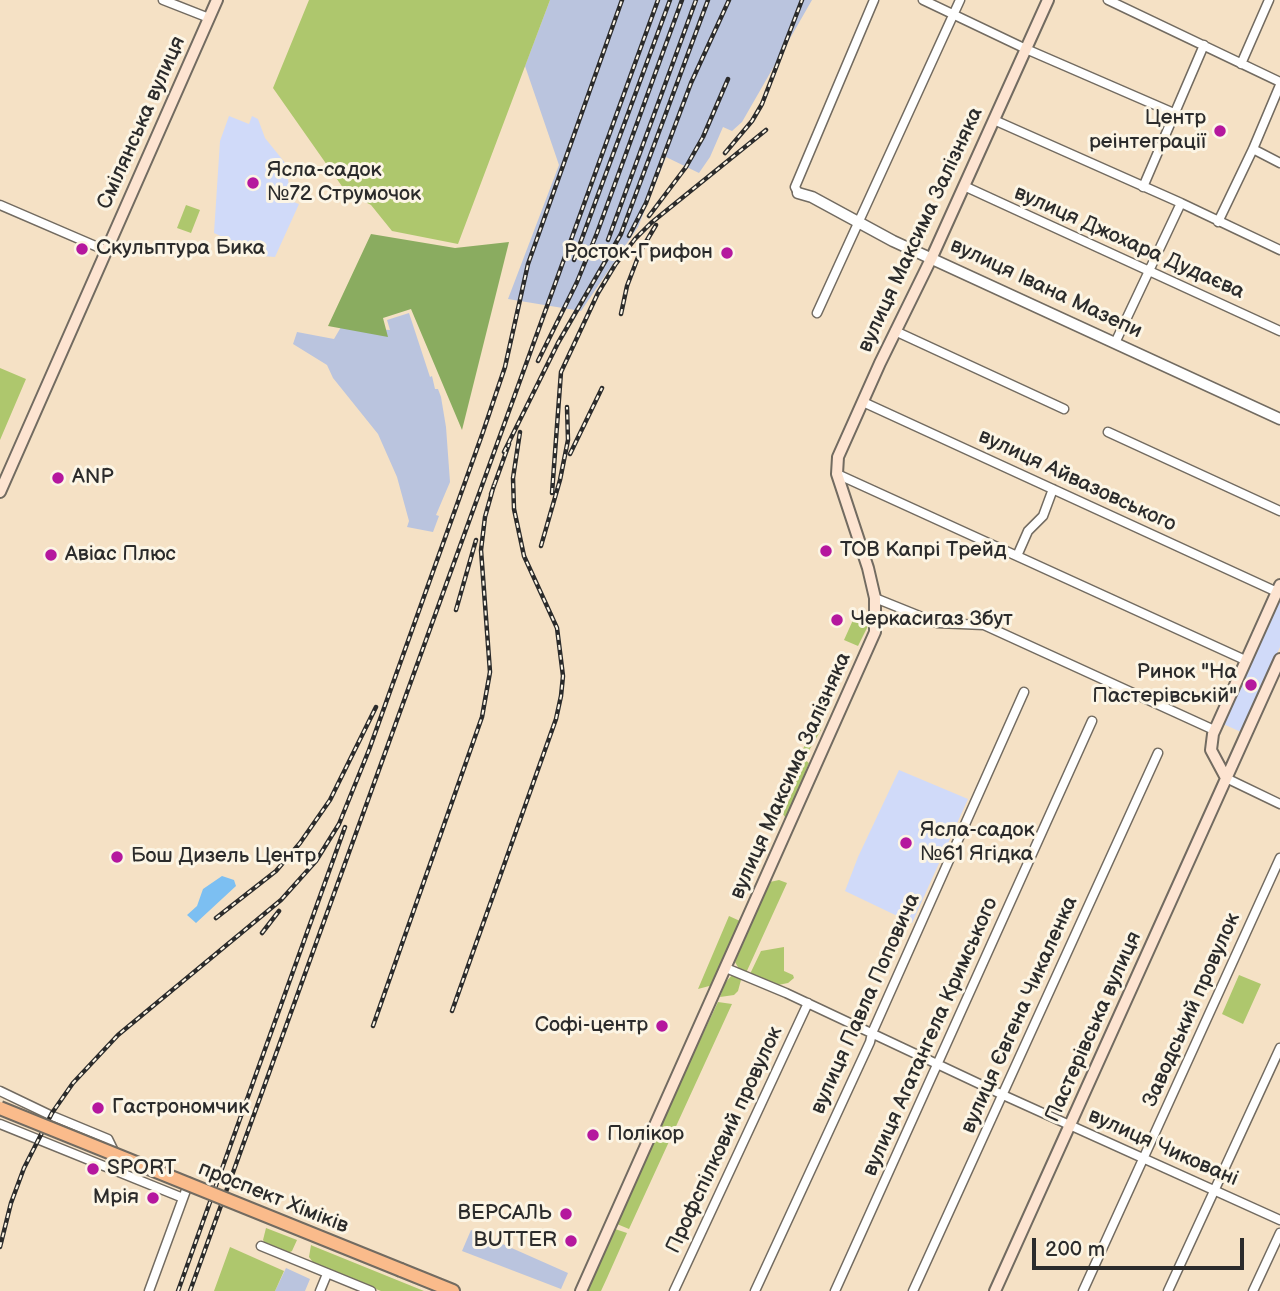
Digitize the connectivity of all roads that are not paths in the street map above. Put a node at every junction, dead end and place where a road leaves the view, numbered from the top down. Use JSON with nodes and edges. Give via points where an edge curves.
{"nodes":[{"id":1,"x":163,"y":0,"type":"edge"},
{"id":2,"x":217,"y":0,"type":"edge"},
{"id":3,"x":874,"y":0,"type":"edge"},
{"id":4,"x":923,"y":0,"type":"edge"},
{"id":5,"x":960,"y":0,"type":"edge"},
{"id":6,"x":1048,"y":0,"type":"edge"},
{"id":7,"x":1108,"y":0,"type":"edge"},
{"id":8,"x":1269,"y":0,"type":"edge"},
{"id":9,"x":954,"y":15,"type":"junction"},
{"id":10,"x":209,"y":18,"type":"junction"},
{"id":11,"x":1204,"y":45,"type":"junction"},
{"id":12,"x":1026,"y":50,"type":"junction"},
{"id":13,"x":1241,"y":64,"type":"junction"},
{"id":14,"x":1280,"y":83,"type":"edge"},
{"id":15,"x":1175,"y":114,"type":"junction"},
{"id":16,"x":994,"y":120,"type":"junction"},
{"id":17,"x":1253,"y":149,"type":"junction"},
{"id":18,"x":1280,"y":163,"type":"edge"},
{"id":19,"x":964,"y":186,"type":"junction"},
{"id":20,"x":1143,"y":187,"type":"junction"},
{"id":21,"x":798,"y":193,"type":"joint"},
{"id":22,"x":1181,"y":203,"type":"junction"},
{"id":23,"x":0,"y":205,"type":"edge"},
{"id":24,"x":858,"y":222,"type":"junction"},
{"id":25,"x":1218,"y":222,"type":"junction"},
{"id":26,"x":1280,"y":250,"type":"edge"},
{"id":27,"x":107,"y":251,"type":"junction"},
{"id":28,"x":932,"y":257,"type":"junction"},
{"id":29,"x":1148,"y":272,"type":"junction"},
{"id":30,"x":817,"y":313,"type":"dead end"},
{"id":31,"x":895,"y":331,"type":"junction"},
{"id":32,"x":1280,"y":331,"type":"edge"},
{"id":33,"x":1115,"y":343,"type":"junction"},
{"id":34,"x":863,"y":402,"type":"junction"},
{"id":35,"x":1064,"y":410,"type":"dead end"},
{"id":36,"x":1280,"y":419,"type":"edge"},
{"id":37,"x":1108,"y":432,"type":"dead end"},
{"id":38,"x":837,"y":474,"type":"junction"},
{"id":39,"x":1053,"y":489,"type":"junction"},
{"id":40,"x":0,"y":492,"type":"edge"},
{"id":41,"x":1280,"y":511,"type":"edge"},
{"id":42,"x":1017,"y":556,"type":"junction"},
{"id":43,"x":1278,"y":588,"type":"edge"},
{"id":44,"x":875,"y":598,"type":"junction"},
{"id":45,"x":1280,"y":659,"type":"edge"},
{"id":46,"x":1245,"y":660,"type":"junction"},
{"id":47,"x":1024,"y":692,"type":"dead end"},
{"id":48,"x":1092,"y":721,"type":"dead end"},
{"id":49,"x":1214,"y":730,"type":"junction"},
{"id":50,"x":1158,"y":753,"type":"dead end"},
{"id":51,"x":1226,"y":778,"type":"junction"},
{"id":52,"x":1280,"y":804,"type":"edge"},
{"id":53,"x":1280,"y":858,"type":"edge"},
{"id":54,"x":726,"y":968,"type":"junction"},
{"id":55,"x":808,"y":1003,"type":"junction"},
{"id":56,"x":872,"y":1032,"type":"junction"},
{"id":57,"x":1280,"y":1048,"type":"edge"},
{"id":58,"x":937,"y":1065,"type":"junction"},
{"id":59,"x":0,"y":1091,"type":"edge"},
{"id":60,"x":1003,"y":1095,"type":"junction"},
{"id":61,"x":0,"y":1108,"type":"edge"},
{"id":62,"x":0,"y":1124,"type":"edge"},
{"id":63,"x":1071,"y":1125,"type":"junction"},
{"id":64,"x":114,"y":1151,"type":"junction"},
{"id":65,"x":1144,"y":1160,"type":"junction"},
{"id":66,"x":166,"y":1172,"type":"junction"},
{"id":67,"x":125,"y":1174,"type":"junction"},
{"id":68,"x":161,"y":1189,"type":"junction"},
{"id":69,"x":1214,"y":1191,"type":"junction"},
{"id":70,"x":183,"y":1198,"type":"junction"},
{"id":71,"x":1280,"y":1220,"type":"edge"},
{"id":72,"x":1280,"y":1233,"type":"edge"},
{"id":73,"x":261,"y":1246,"type":"dead end"},
{"id":74,"x":327,"y":1274,"type":"junction"},
{"id":75,"x":149,"y":1291,"type":"edge"},
{"id":76,"x":320,"y":1291,"type":"edge"},
{"id":77,"x":371,"y":1291,"type":"edge"},
{"id":78,"x":453,"y":1291,"type":"edge"},
{"id":79,"x":581,"y":1291,"type":"edge"},
{"id":80,"x":674,"y":1291,"type":"edge"},
{"id":81,"x":755,"y":1291,"type":"edge"},
{"id":82,"x":835,"y":1291,"type":"edge"},
{"id":83,"x":913,"y":1291,"type":"edge"},
{"id":84,"x":995,"y":1291,"type":"edge"},
{"id":85,"x":1083,"y":1291,"type":"edge"},
{"id":86,"x":1168,"y":1291,"type":"edge"},
{"id":87,"x":1253,"y":1291,"type":"edge"}],
"edges":[{"from":1,"to":10,"type":"street"},
{"from":2,"to":10,"type":"main road","name":"Смілянська вулиця"},
{"from":3,"to":21,"type":"street","via":[[795,187]]},
{"from":4,"to":9,"type":"street"},
{"from":5,"to":9,"type":"street"},
{"from":6,"to":12,"type":"main road","name":"вулиця Максима Залізняка"},
{"from":7,"to":11,"type":"street"},
{"from":8,"to":13,"type":"street"},
{"from":9,"to":12,"type":"street"},
{"from":9,"to":24,"type":"street"},
{"from":10,"to":27,"type":"main road","name":"Смілянська вулиця"},
{"from":11,"to":13,"type":"street"},
{"from":11,"to":15,"type":"street"},
{"from":12,"to":15,"type":"street"},
{"from":12,"to":16,"type":"main road","name":"вулиця Максима Залізняка"},
{"from":13,"to":14,"type":"street"},
{"from":14,"to":17,"type":"street"},
{"from":15,"to":20,"type":"street"},
{"from":16,"to":19,"type":"main road","name":"вулиця Максима Залізняка"},
{"from":16,"to":20,"type":"street"},
{"from":17,"to":18,"type":"street"},
{"from":17,"to":25,"type":"street"},
{"from":19,"to":28,"type":"main road","name":"вулиця Максима Залізняка"},
{"from":19,"to":29,"type":"street","name":"вулиця Джохара Дудаєва"},
{"from":20,"to":22,"type":"street"},
{"from":21,"to":24,"type":"street","name":"вулиця Івана Мазепи"},
{"from":22,"to":25,"type":"street"},
{"from":22,"to":29,"type":"street"},
{"from":23,"to":27,"type":"street"},
{"from":24,"to":28,"type":"street","name":"вулиця Івана Мазепи"},
{"from":24,"to":30,"type":"street"},
{"from":25,"to":26,"type":"street"},
{"from":27,"to":40,"type":"main road","name":"Смілянська вулиця"},
{"from":28,"to":31,"type":"main road","name":"вулиця Максима Залізняка"},
{"from":28,"to":33,"type":"street","name":"вулиця Івана Мазепи"},
{"from":29,"to":32,"type":"street","name":"вулиця Джохара Дудаєва"},
{"from":29,"to":33,"type":"street"},
{"from":31,"to":34,"type":"main road","name":"вулиця Максима Залізняка"},
{"from":31,"to":35,"type":"street"},
{"from":33,"to":36,"type":"street","name":"вулиця Івана Мазепи"},
{"from":34,"to":38,"type":"main road","name":"вулиця Максима Залізняка","via":[[838,457]]},
{"from":34,"to":39,"type":"street","name":"вулиця Айвазовського"},
{"from":37,"to":41,"type":"street"},
{"from":38,"to":42,"type":"street"},
{"from":38,"to":44,"type":"main road","name":"вулиця Максима Залізняка"},
{"from":39,"to":42,"type":"street","via":[[1043,516],[1028,531]]},
{"from":39,"to":43,"type":"street","name":"вулиця Айвазовського"},
{"from":42,"to":46,"type":"street"},
{"from":43,"to":46,"type":"main road"},
{"from":44,"to":49,"type":"street","via":[[937,623],[984,625]]},
{"from":44,"to":54,"type":"main road","name":"вулиця Максима Залізняка","via":[[875,632],[867,653]]},
{"from":45,"to":51,"type":"main road","name":"Пастерівська вулиця"},
{"from":46,"to":49,"type":"main road"},
{"from":47,"to":56,"type":"street","name":"вулиця Павла Поповича"},
{"from":48,"to":58,"type":"street","name":"вулиця Агатангела Кримського"},
{"from":49,"to":51,"type":"main road","via":[[1210,750]]},
{"from":50,"to":60,"type":"street","name":"вулиця Євгена Чикаленка"},
{"from":51,"to":52,"type":"street"},
{"from":51,"to":63,"type":"main road","name":"Пастерівська вулиця"},
{"from":53,"to":65,"type":"street","name":"Заводський провулок"},
{"from":54,"to":55,"type":"street","name":"вулиця Чиковані"},
{"from":54,"to":79,"type":"main road","name":"вулиця Максима Залізняка"},
{"from":55,"to":56,"type":"street","name":"вулиця Чиковані"},
{"from":55,"to":80,"type":"street","name":"Профспілковий провулок"},
{"from":56,"to":58,"type":"street","name":"вулиця Чиковані"},
{"from":56,"to":81,"type":"street","name":"вулиця Павла Поповича"},
{"from":57,"to":69,"type":"street"},
{"from":58,"to":60,"type":"street","name":"вулиця Чиковані"},
{"from":58,"to":82,"type":"street","name":"вулиця Агатангела Кримського"},
{"from":59,"to":64,"type":"street","via":[[108,1139]]},
{"from":60,"to":63,"type":"street","name":"вулиця Чиковані"},
{"from":60,"to":83,"type":"street","name":"вулиця Євгена Чикаленка"},
{"from":61,"to":78,"type":"main road","name":"проспект Хіміків","bridge":true},
{"from":62,"to":67,"type":"street"},
{"from":63,"to":65,"type":"street","name":"вулиця Чиковані"},
{"from":63,"to":84,"type":"main road","name":"Пастерівська вулиця"},
{"from":64,"to":66,"type":"street"},
{"from":64,"to":67,"type":"street"},
{"from":65,"to":69,"type":"street","name":"вулиця Чиковані"},
{"from":65,"to":85,"type":"street","name":"Заводський провулок"},
{"from":66,"to":68,"type":"street"},
{"from":66,"to":70,"type":"street","via":[[189,1181]]},
{"from":67,"to":68,"type":"street"},
{"from":68,"to":70,"type":"street"},
{"from":69,"to":71,"type":"street","name":"вулиця Чиковані"},
{"from":69,"to":86,"type":"street"},
{"from":70,"to":75,"type":"street"},
{"from":72,"to":87,"type":"street"},
{"from":73,"to":74,"type":"street"},
{"from":74,"to":76,"type":"street"},
{"from":74,"to":77,"type":"street"}]}
